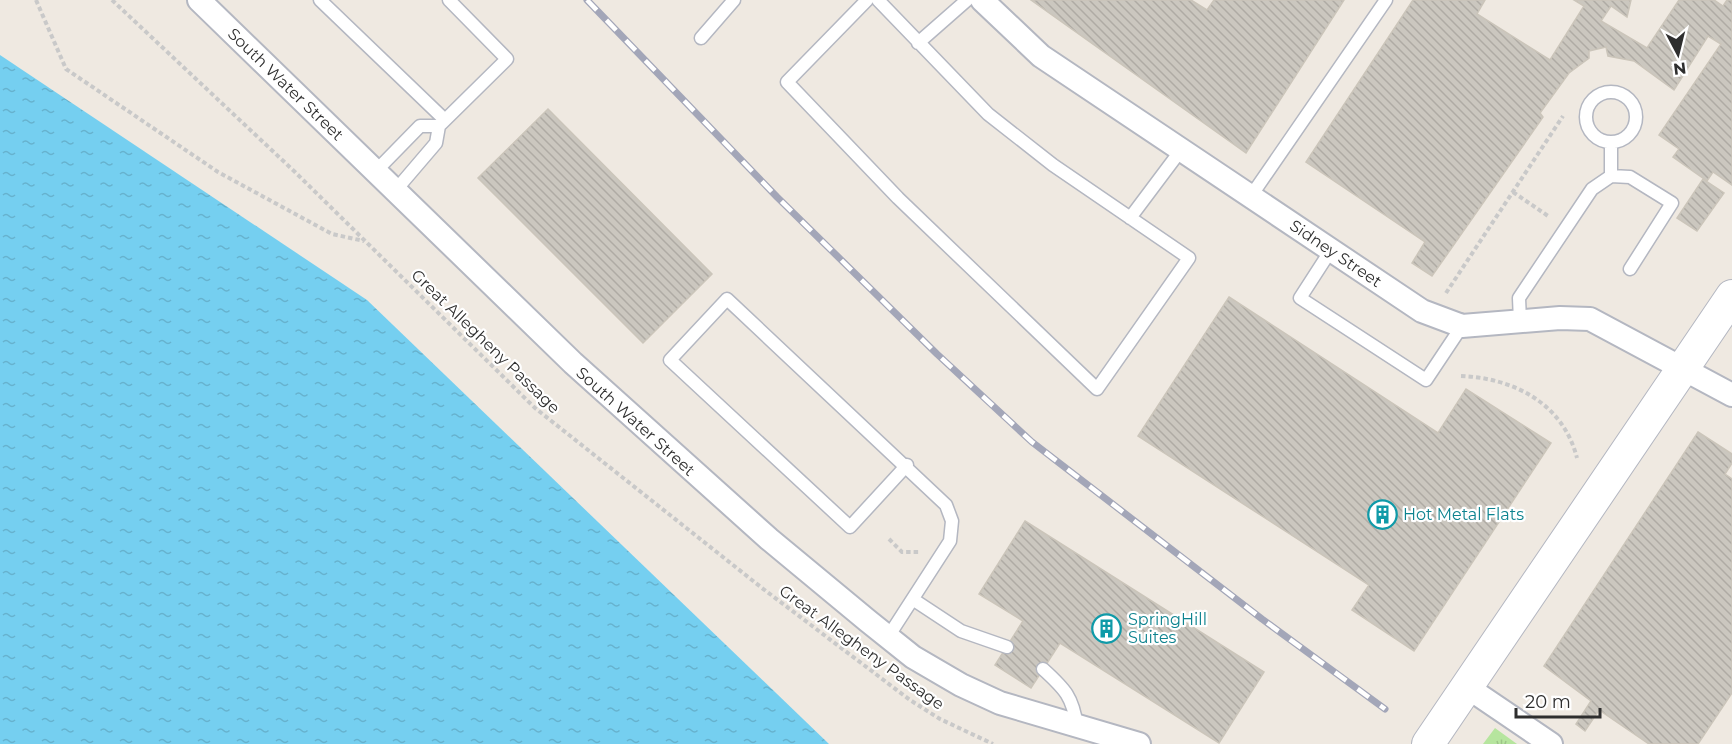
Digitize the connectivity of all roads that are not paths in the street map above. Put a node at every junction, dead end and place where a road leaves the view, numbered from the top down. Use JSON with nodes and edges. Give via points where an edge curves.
{"nodes":[{"id":1,"x":200,"y":0,"type":"edge"},
{"id":2,"x":320,"y":0,"type":"edge"},
{"id":3,"x":449,"y":0,"type":"edge"},
{"id":4,"x":734,"y":0,"type":"edge"},
{"id":5,"x":867,"y":0,"type":"edge"},
{"id":6,"x":878,"y":0,"type":"edge"},
{"id":7,"x":967,"y":0,"type":"edge"},
{"id":8,"x":982,"y":0,"type":"edge"},
{"id":9,"x":1386,"y":0,"type":"edge"},
{"id":10,"x":701,"y":38,"type":"dead end"},
{"id":11,"x":918,"y":43,"type":"junction"},
{"id":12,"x":442,"y":123,"type":"junction"},
{"id":13,"x":1611,"y":142,"type":"junction"},
{"id":14,"x":1181,"y":150,"type":"junction"},
{"id":15,"x":375,"y":172,"type":"junction"},
{"id":16,"x":1611,"y":176,"type":"junction"},
{"id":17,"x":395,"y":191,"type":"junction"},
{"id":18,"x":1251,"y":196,"type":"junction"},
{"id":19,"x":1130,"y":218,"type":"junction"},
{"id":20,"x":1331,"y":250,"type":"junction"},
{"id":21,"x":1630,"y":269,"type":"dead end"},
{"id":22,"x":1732,"y":296,"type":"edge"},
{"id":23,"x":1520,"y":321,"type":"junction"},
{"id":24,"x":1462,"y":326,"type":"junction"},
{"id":25,"x":1683,"y":368,"type":"junction"},
{"id":26,"x":1732,"y":395,"type":"edge"},
{"id":27,"x":907,"y":465,"type":"junction"},
{"id":28,"x":914,"y":600,"type":"junction"},
{"id":29,"x":888,"y":637,"type":"junction"},
{"id":30,"x":1007,"y":647,"type":"dead end"},
{"id":31,"x":1043,"y":669,"type":"dead end"},
{"id":32,"x":1467,"y":687,"type":"junction"},
{"id":33,"x":1077,"y":727,"type":"junction"},
{"id":34,"x":1139,"y":744,"type":"edge"},
{"id":35,"x":1428,"y":744,"type":"edge"},
{"id":36,"x":1551,"y":744,"type":"edge"}],
"edges":[{"from":1,"to":15,"type":"street","name":"South Water Street"},
{"from":2,"to":12,"type":"lane"},
{"from":3,"to":12,"type":"lane","via":[[507,59]]},
{"from":4,"to":10,"type":"lane"},
{"from":5,"to":19,"type":"lane","via":[[787,82],[897,198],[1097,389],[1189,258]]},
{"from":6,"to":11,"type":"lane"},
{"from":7,"to":11,"type":"lane"},
{"from":8,"to":14,"type":"street","name":"Sidney Street","via":[[1041,56]]},
{"from":9,"to":18,"type":"lane"},
{"from":11,"to":19,"type":"lane","via":[[988,114]]},
{"from":12,"to":15,"type":"lane","via":[[420,126]]},
{"from":12,"to":17,"type":"lane","via":[[436,143]]},
{"from":13,"to":13,"type":"lane","via":[[1593,135],[1585,117],[1594,98],[1614,91],[1631,101],[1637,119],[1628,136]]},
{"from":13,"to":16,"type":"lane"},
{"from":14,"to":18,"type":"street","name":"Sidney Street"},
{"from":14,"to":19,"type":"lane"},
{"from":15,"to":17,"type":"street","name":"South Water Street"},
{"from":16,"to":21,"type":"lane","via":[[1630,177],[1672,203]]},
{"from":16,"to":23,"type":"lane","via":[[1592,189],[1519,298]]},
{"from":17,"to":29,"type":"street","name":"South Water Street","via":[[659,442]]},
{"from":18,"to":20,"type":"street","name":"Sidney Street"},
{"from":20,"to":24,"type":"street","name":"Sidney Street","via":[[1422,310]]},
{"from":20,"to":24,"type":"lane","via":[[1300,298],[1426,380]]},
{"from":22,"to":25,"type":"main road"},
{"from":23,"to":24,"type":"street","name":"Sidney Street"},
{"from":23,"to":25,"type":"street","name":"Sidney Street","via":[[1590,319]]},
{"from":25,"to":26,"type":"street","name":"Sidney Street"},
{"from":25,"to":32,"type":"main road"},
{"from":27,"to":27,"type":"lane","via":[[727,299],[670,360],[850,527]]},
{"from":27,"to":28,"type":"lane","via":[[946,505],[952,522],[950,541]]},
{"from":28,"to":29,"type":"lane"},
{"from":28,"to":30,"type":"lane","via":[[961,631]]},
{"from":29,"to":33,"type":"street","name":"South Water Street","via":[[961,685],[1000,703]]},
{"from":31,"to":33,"type":"lane","via":[[1067,691]]},
{"from":32,"to":35,"type":"main road"},
{"from":32,"to":36,"type":"street"},
{"from":33,"to":34,"type":"street","name":"South Water Street"}]}
